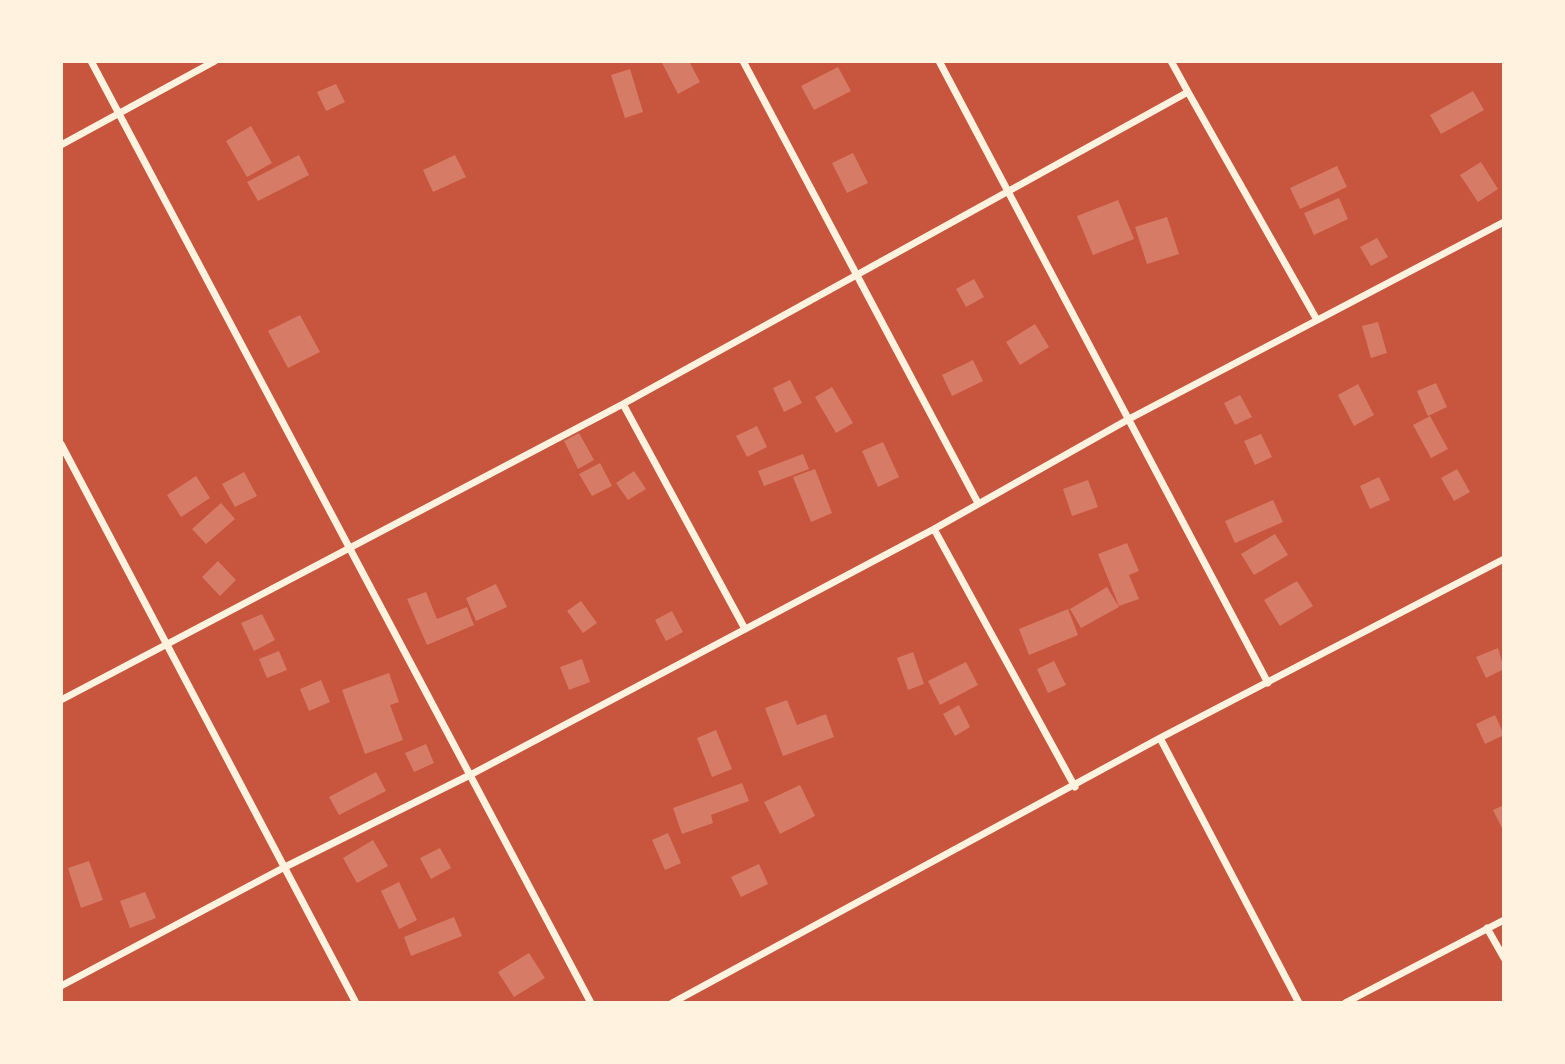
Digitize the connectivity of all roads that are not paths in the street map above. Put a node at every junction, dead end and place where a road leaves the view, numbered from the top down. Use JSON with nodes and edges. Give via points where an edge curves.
{"nodes":[{"id":1,"x":91,"y":61,"type":"edge"},
{"id":2,"x":215,"y":61,"type":"edge"},
{"id":3,"x":743,"y":61,"type":"edge"},
{"id":4,"x":939,"y":61,"type":"edge"},
{"id":5,"x":1171,"y":61,"type":"edge"},
{"id":6,"x":1188,"y":92,"type":"junction"},
{"id":7,"x":119,"y":113,"type":"junction"},
{"id":8,"x":61,"y":145,"type":"edge"},
{"id":9,"x":1008,"y":189,"type":"junction"},
{"id":10,"x":1504,"y":222,"type":"edge"},
{"id":11,"x":855,"y":276,"type":"junction"},
{"id":12,"x":1317,"y":320,"type":"junction"},
{"id":13,"x":623,"y":404,"type":"junction"},
{"id":14,"x":1129,"y":419,"type":"junction"},
{"id":15,"x":61,"y":444,"type":"edge"},
{"id":16,"x":978,"y":503,"type":"junction"},
{"id":17,"x":934,"y":529,"type":"junction"},
{"id":18,"x":350,"y":547,"type":"junction"},
{"id":19,"x":1504,"y":559,"type":"edge"},
{"id":20,"x":745,"y":629,"type":"junction"},
{"id":21,"x":168,"y":645,"type":"junction"},
{"id":22,"x":1268,"y":683,"type":"junction"},
{"id":23,"x":61,"y":700,"type":"edge"},
{"id":24,"x":1160,"y":738,"type":"junction"},
{"id":25,"x":472,"y":774,"type":"junction"},
{"id":26,"x":1075,"y":787,"type":"junction"},
{"id":27,"x":283,"y":868,"type":"junction"},
{"id":28,"x":1504,"y":920,"type":"edge"},
{"id":29,"x":1487,"y":928,"type":"junction"},
{"id":30,"x":1504,"y":958,"type":"edge"},
{"id":31,"x":61,"y":986,"type":"edge"},
{"id":32,"x":356,"y":1003,"type":"edge"},
{"id":33,"x":591,"y":1003,"type":"edge"},
{"id":34,"x":672,"y":1003,"type":"edge"},
{"id":35,"x":1299,"y":1003,"type":"edge"},
{"id":36,"x":1345,"y":1003,"type":"edge"}],
"edges":[{"from":1,"to":7,"type":"street"},
{"from":2,"to":7,"type":"street"},
{"from":3,"to":11,"type":"street"},
{"from":4,"to":9,"type":"street"},
{"from":5,"to":6,"type":"street"},
{"from":6,"to":9,"type":"street"},
{"from":6,"to":12,"type":"street"},
{"from":7,"to":8,"type":"street"},
{"from":7,"to":18,"type":"street"},
{"from":9,"to":11,"type":"street"},
{"from":9,"to":14,"type":"street"},
{"from":10,"to":12,"type":"street"},
{"from":11,"to":13,"type":"street"},
{"from":11,"to":16,"type":"street"},
{"from":12,"to":14,"type":"street"},
{"from":13,"to":18,"type":"street"},
{"from":13,"to":20,"type":"street"},
{"from":14,"to":16,"type":"street"},
{"from":14,"to":22,"type":"street"},
{"from":15,"to":21,"type":"street"},
{"from":16,"to":17,"type":"street"},
{"from":17,"to":20,"type":"street"},
{"from":17,"to":26,"type":"street"},
{"from":18,"to":21,"type":"street"},
{"from":18,"to":25,"type":"street"},
{"from":19,"to":22,"type":"street"},
{"from":20,"to":25,"type":"street"},
{"from":21,"to":23,"type":"street"},
{"from":21,"to":27,"type":"street"},
{"from":22,"to":24,"type":"street"},
{"from":24,"to":26,"type":"street"},
{"from":24,"to":35,"type":"street"},
{"from":25,"to":27,"type":"street"},
{"from":25,"to":33,"type":"street"},
{"from":26,"to":34,"type":"street"},
{"from":27,"to":31,"type":"street"},
{"from":27,"to":32,"type":"street"},
{"from":28,"to":29,"type":"street"},
{"from":29,"to":30,"type":"street"},
{"from":29,"to":36,"type":"street"}]}
